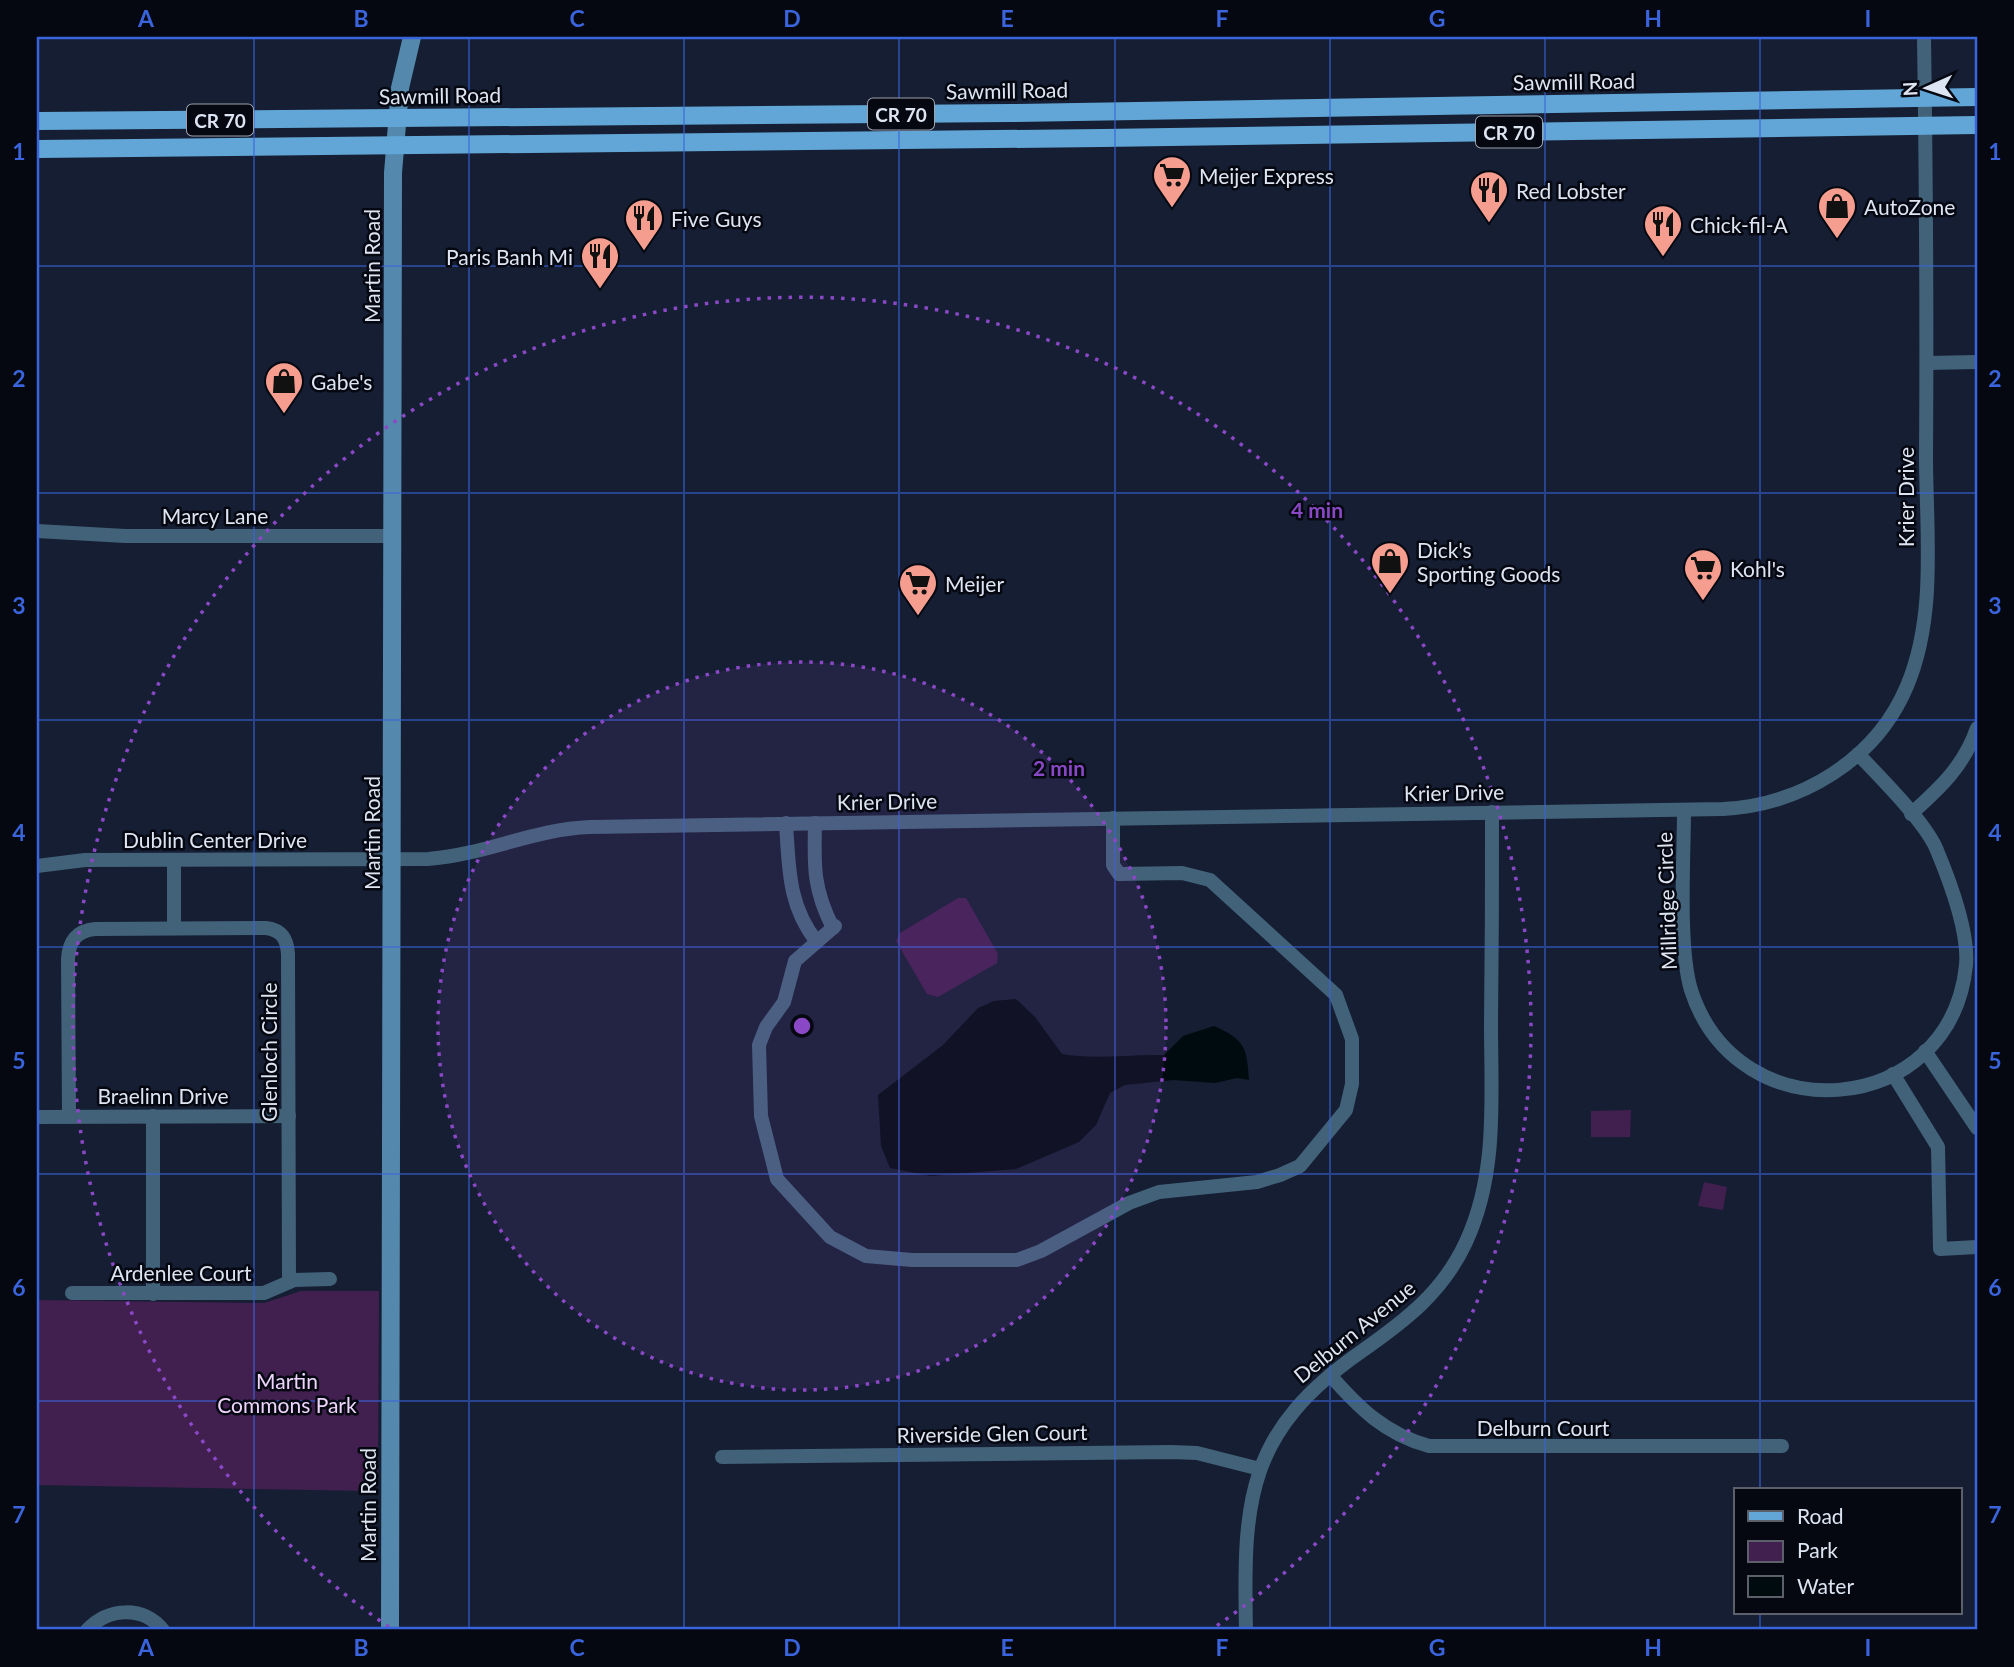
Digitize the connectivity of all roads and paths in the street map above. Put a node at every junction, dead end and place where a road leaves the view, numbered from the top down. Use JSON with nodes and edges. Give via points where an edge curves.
{"nodes":[{"id":1,"x":412,"y":37,"type":"edge"},
{"id":2,"x":1924,"y":37,"type":"edge"},
{"id":3,"x":1977,"y":97,"type":"edge"},
{"id":4,"x":1926,"y":98,"type":"junction"},
{"id":5,"x":397,"y":118,"type":"junction"},
{"id":6,"x":37,"y":121,"type":"edge"},
{"id":7,"x":1926,"y":125,"type":"junction"},
{"id":8,"x":1977,"y":125,"type":"edge"},
{"id":9,"x":394,"y":146,"type":"junction"},
{"id":10,"x":37,"y":149,"type":"edge"},
{"id":11,"x":1977,"y":362,"type":"edge"},
{"id":12,"x":1927,"y":363,"type":"junction"},
{"id":13,"x":37,"y":531,"type":"edge"},
{"id":14,"x":393,"y":536,"type":"junction"},
{"id":15,"x":1977,"y":728,"type":"edge"},
{"id":16,"x":1858,"y":754,"type":"junction"},
{"id":17,"x":1684,"y":810,"type":"junction"},
{"id":18,"x":1492,"y":812,"type":"junction"},
{"id":19,"x":1910,"y":814,"type":"junction"},
{"id":20,"x":1113,"y":818,"type":"junction"},
{"id":21,"x":786,"y":823,"type":"junction"},
{"id":22,"x":815,"y":823,"type":"junction"},
{"id":23,"x":394,"y":858,"type":"junction"},
{"id":24,"x":174,"y":860,"type":"junction"},
{"id":25,"x":37,"y":866,"type":"edge"},
{"id":26,"x":174,"y":928,"type":"junction"},
{"id":27,"x":817,"y":942,"type":"junction"},
{"id":28,"x":1925,"y":1051,"type":"junction"},
{"id":29,"x":1893,"y":1074,"type":"junction"},
{"id":30,"x":153,"y":1116,"type":"junction"},
{"id":31,"x":289,"y":1116,"type":"junction"},
{"id":32,"x":37,"y":1117,"type":"edge"},
{"id":33,"x":69,"y":1117,"type":"junction"},
{"id":34,"x":1977,"y":1128,"type":"edge"},
{"id":35,"x":1977,"y":1247,"type":"edge"},
{"id":36,"x":330,"y":1279,"type":"dead end"},
{"id":37,"x":289,"y":1282,"type":"junction"},
{"id":38,"x":72,"y":1293,"type":"dead end"},
{"id":39,"x":153,"y":1294,"type":"junction"},
{"id":40,"x":1330,"y":1375,"type":"junction"},
{"id":41,"x":1782,"y":1446,"type":"dead end"},
{"id":42,"x":722,"y":1457,"type":"dead end"},
{"id":43,"x":1260,"y":1469,"type":"junction"},
{"id":44,"x":88,"y":1630,"type":"edge"},
{"id":45,"x":163,"y":1630,"type":"edge"},
{"id":46,"x":390,"y":1630,"type":"edge"},
{"id":47,"x":1245,"y":1630,"type":"edge"}],
"edges":[{"from":1,"to":5,"type":"street","name":"Martin Road","via":[[402,71]]},
{"from":2,"to":4,"type":"street","name":"Krier Drive"},
{"from":3,"to":4,"type":"main road","name":"Sawmill Road","number":"CR 70"},
{"from":4,"to":5,"type":"main road","name":"Sawmill Road","number":"CR 70"},
{"from":4,"to":7,"type":"street","name":"Krier Drive"},
{"from":5,"to":6,"type":"main road","name":"Sawmill Road","number":"CR 70"},
{"from":5,"to":9,"type":"street","name":"Martin Road"},
{"from":7,"to":8,"type":"main road","number":"CR 70"},
{"from":7,"to":9,"type":"main road","number":"CR 70"},
{"from":7,"to":12,"type":"street","name":"Krier Drive"},
{"from":9,"to":10,"type":"main road","number":"CR 70"},
{"from":9,"to":14,"type":"street","name":"Martin Road"},
{"from":11,"to":12,"type":"street"},
{"from":12,"to":16,"type":"street","name":"Krier Drive","via":[[1923,635],[1902,697]]},
{"from":13,"to":14,"type":"street","name":"Marcy Lane","via":[[125,536]]},
{"from":14,"to":23,"type":"street","name":"Martin Road"},
{"from":15,"to":19,"type":"street","via":[[1964,761]]},
{"from":16,"to":17,"type":"street","name":"Krier Drive","via":[[1832,775],[1787,797],[1749,807]]},
{"from":16,"to":19,"type":"street","name":"Millridge Circle"},
{"from":17,"to":18,"type":"street","name":"Krier Drive"},
{"from":17,"to":29,"type":"street","name":"Millridge Circle","via":[[1685,930],[1691,989],[1726,1048],[1758,1075],[1796,1088],[1856,1090]]},
{"from":18,"to":20,"type":"street","name":"Krier Drive"},
{"from":18,"to":40,"type":"street","name":"Delburn Avenue","via":[[1491,1149],[1479,1212],[1442,1284],[1405,1321]]},
{"from":19,"to":28,"type":"street","name":"Millridge Circle","via":[[1935,846],[1966,942],[1966,966],[1954,1009]]},
{"from":20,"to":22,"type":"street","name":"Krier Drive"},
{"from":20,"to":27,"type":"street","via":[[1113,865],[1119,873],[1182,873],[1210,880],[1336,995],[1352,1039],[1352,1084],[1346,1110],[1300,1166],[1257,1182],[1159,1192],[1129,1203],[1041,1251],[1002,1262],[866,1256],[830,1237],[777,1179],[761,1116],[759,1045],[785,1002],[796,961]]},
{"from":21,"to":22,"type":"street","name":"Krier Drive"},
{"from":21,"to":23,"type":"street","name":"Krier Drive","via":[[571,828],[451,856]]},
{"from":21,"to":27,"type":"street","via":[[791,894],[802,922]]},
{"from":22,"to":27,"type":"street","via":[[814,878],[819,900],[834,927]]},
{"from":23,"to":24,"type":"street","name":"Dublin Center Drive"},
{"from":23,"to":46,"type":"street","name":"Martin Road"},
{"from":24,"to":25,"type":"street","name":"Dublin Center Drive","via":[[85,860]]},
{"from":24,"to":26,"type":"street"},
{"from":26,"to":31,"type":"street","name":"Glenloch Circle","via":[[266,928],[284,935]]},
{"from":26,"to":33,"type":"street","name":"Glenloch Circle","via":[[95,929],[72,940],[68,959]]},
{"from":28,"to":29,"type":"street","name":"Millridge Circle"},
{"from":28,"to":34,"type":"street"},
{"from":29,"to":35,"type":"street","via":[[1938,1147],[1940,1249]]},
{"from":30,"to":31,"type":"street","name":"Braelinn Drive"},
{"from":30,"to":33,"type":"street","name":"Braelinn Drive"},
{"from":30,"to":39,"type":"street"},
{"from":31,"to":37,"type":"street","name":"Glenloch Circle"},
{"from":32,"to":33,"type":"street","name":"Braelinn Drive"},
{"from":36,"to":37,"type":"street","name":"Ardenlee Court"},
{"from":37,"to":39,"type":"street","name":"Ardenlee Court","via":[[264,1293]]},
{"from":38,"to":39,"type":"street","name":"Ardenlee Court"},
{"from":40,"to":41,"type":"street","name":"Delburn Court","via":[[1371,1419],[1409,1441],[1429,1446]]},
{"from":40,"to":43,"type":"street","name":"Delburn Avenue","via":[[1297,1406]]},
{"from":42,"to":43,"type":"street","name":"Riverside Glen Court","via":[[1171,1452],[1197,1453]]},
{"from":43,"to":47,"type":"street","name":"Delburn Avenue","via":[[1246,1526]]},
{"from":44,"to":45,"type":"street","via":[[111,1615],[129,1612],[147,1616]]}]}
